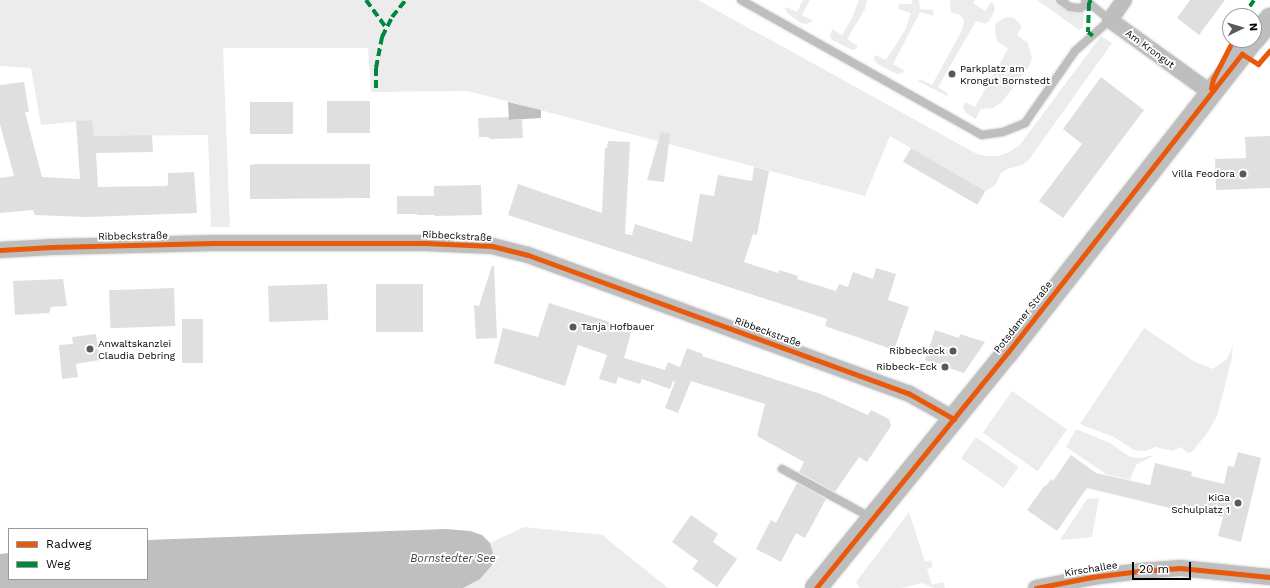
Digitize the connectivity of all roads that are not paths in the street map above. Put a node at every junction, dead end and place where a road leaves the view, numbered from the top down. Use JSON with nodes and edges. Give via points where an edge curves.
{"nodes":[{"id":1,"x":741,"y":0,"type":"edge"},
{"id":2,"x":1060,"y":0,"type":"edge"},
{"id":3,"x":1124,"y":0,"type":"edge"},
{"id":4,"x":1087,"y":2,"type":"edge"},
{"id":5,"x":1270,"y":19,"type":"edge"},
{"id":6,"x":1110,"y":20,"type":"junction"},
{"id":7,"x":1262,"y":28,"type":"edge"},
{"id":8,"x":1246,"y":48,"type":"edge"},
{"id":9,"x":1210,"y":92,"type":"junction"},
{"id":10,"x":0,"y":250,"type":"edge"},
{"id":11,"x":954,"y":419,"type":"junction"},
{"id":12,"x":782,"y":469,"type":"dead end"},
{"id":13,"x":873,"y":518,"type":"junction"},
{"id":14,"x":1270,"y":577,"type":"edge"},
{"id":15,"x":816,"y":588,"type":"edge"},
{"id":16,"x":1036,"y":588,"type":"edge"}],
"edges":[{"from":1,"to":6,"type":"lane","via":[[982,135],[1003,132],[1025,122],[1075,51]]},
{"from":2,"to":4,"type":"lane","via":[[1070,7],[1080,8]]},
{"from":3,"to":6,"type":"street"},
{"from":4,"to":6,"type":"lane"},
{"from":5,"to":7,"type":"main road","name":"Potsdamer Straße"},
{"from":6,"to":9,"type":"street","name":"Am Krongut"},
{"from":8,"to":9,"type":"main road","name":"Potsdamer Straße"},
{"from":9,"to":11,"type":"main road","name":"Potsdamer Straße"},
{"from":10,"to":11,"type":"street","name":"Ribbeckstraße","via":[[214,243],[418,243],[492,246],[528,255],[908,393]]},
{"from":11,"to":13,"type":"main road","name":"Potsdamer Straße"},
{"from":12,"to":13,"type":"lane"},
{"from":13,"to":15,"type":"main road","name":"Potsdamer Straße"},
{"from":14,"to":16,"type":"street","name":"Kirschallee","via":[[1180,568],[1092,577]]}]}
